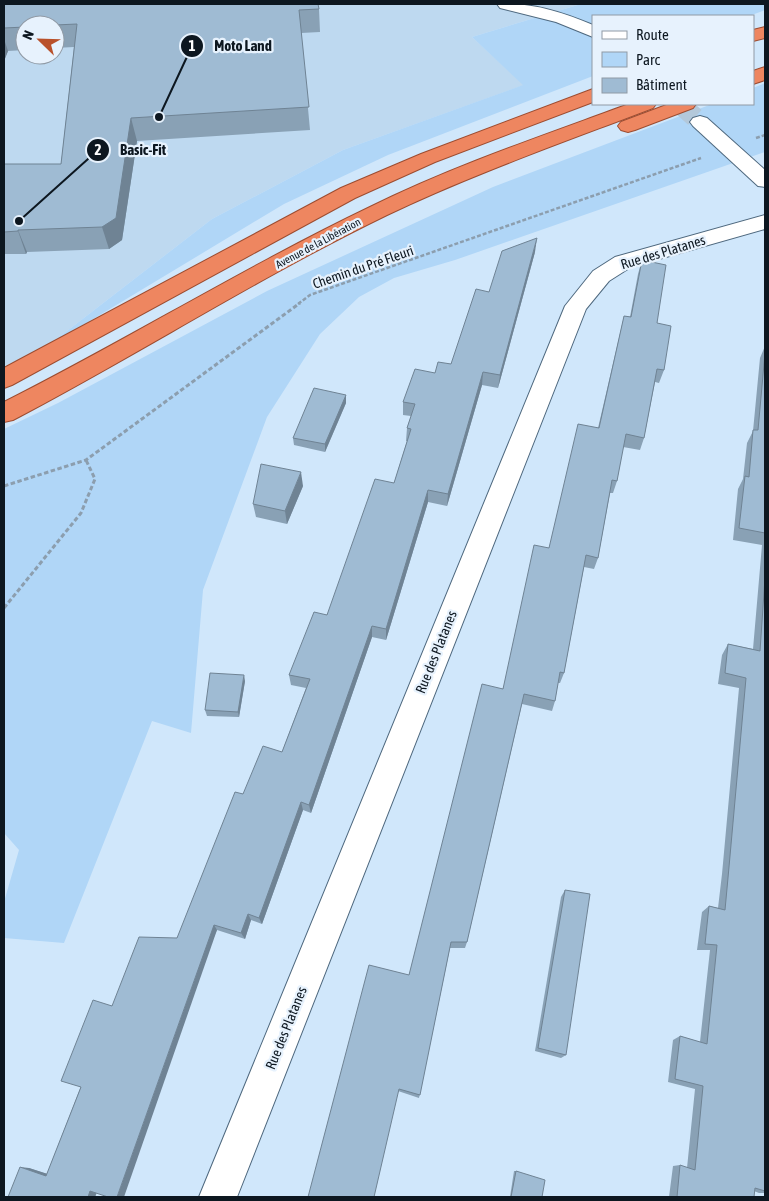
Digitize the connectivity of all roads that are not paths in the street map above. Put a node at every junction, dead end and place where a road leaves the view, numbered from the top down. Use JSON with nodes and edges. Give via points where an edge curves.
{"nodes":[{"id":1,"x":506,"y":4,"type":"edge"},
{"id":2,"x":592,"y":32,"type":"edge"},
{"id":3,"x":592,"y":96,"type":"edge"},
{"id":4,"x":643,"y":105,"type":"edge"},
{"id":5,"x":683,"y":105,"type":"edge"},
{"id":6,"x":700,"y":122,"type":"tunnel mouth"},
{"id":7,"x":765,"y":181,"type":"edge"},
{"id":8,"x":765,"y":222,"type":"edge"},
{"id":9,"x":280,"y":262,"type":"junction"},
{"id":10,"x":4,"y":378,"type":"edge"},
{"id":11,"x":4,"y":412,"type":"edge"},
{"id":12,"x":218,"y":1197,"type":"edge"}],
"edges":[{"from":1,"to":2,"type":"street","via":[[562,18]]},
{"from":3,"to":10,"type":"highway","via":[[441,152],[355,190]]},
{"from":4,"to":9,"type":"highway","name":"Avenue de la Libération","via":[[446,182],[343,228]]},
{"from":5,"to":9,"type":"highway"},
{"from":6,"to":7,"type":"street"},
{"from":8,"to":12,"type":"street","name":"Rue des Platanes","via":[[623,262],[601,276],[576,306]]},
{"from":9,"to":11,"type":"highway","name":"Avenue de la Libération","via":[[70,379]]}]}
